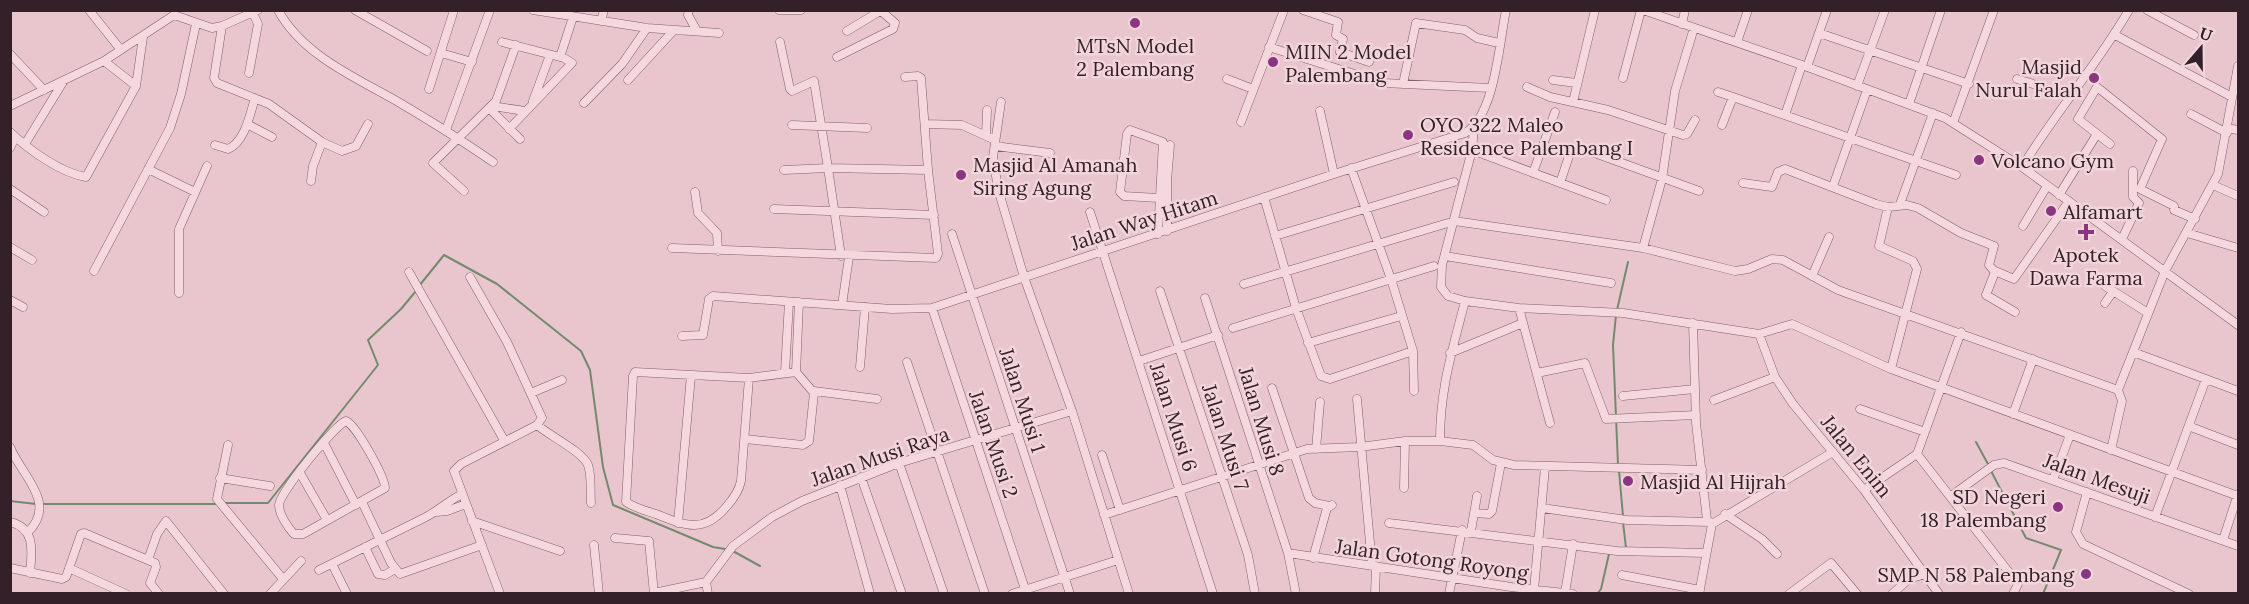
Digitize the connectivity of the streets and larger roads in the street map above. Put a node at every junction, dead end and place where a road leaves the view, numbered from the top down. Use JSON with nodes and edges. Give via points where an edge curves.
{"nodes":[{"id":1,"x":89,"y":10,"type":"edge"},
{"id":2,"x":278,"y":10,"type":"edge"},
{"id":3,"x":355,"y":10,"type":"edge"},
{"id":4,"x":454,"y":10,"type":"edge"},
{"id":5,"x":490,"y":10,"type":"edge"},
{"id":6,"x":604,"y":10,"type":"edge"},
{"id":7,"x":689,"y":10,"type":"edge"},
{"id":8,"x":779,"y":10,"type":"edge"},
{"id":9,"x":801,"y":10,"type":"edge"},
{"id":10,"x":1284,"y":10,"type":"edge"},
{"id":11,"x":1303,"y":10,"type":"edge"},
{"id":12,"x":1506,"y":10,"type":"edge"},
{"id":13,"x":1595,"y":10,"type":"edge"},
{"id":14,"x":1642,"y":10,"type":"edge"},
{"id":15,"x":1685,"y":10,"type":"edge"},
{"id":16,"x":1748,"y":10,"type":"edge"},
{"id":17,"x":1827,"y":10,"type":"edge"},
{"id":18,"x":1885,"y":10,"type":"edge"},
{"id":19,"x":1941,"y":10,"type":"edge"},
{"id":20,"x":1994,"y":10,"type":"edge"},
{"id":21,"x":2129,"y":10,"type":"edge"},
{"id":22,"x":2147,"y":10,"type":"edge"},
{"id":23,"x":535,"y":11,"type":"edge"},
{"id":24,"x":880,"y":11,"type":"edge"},
{"id":25,"x":256,"y":12,"type":"edge"},
{"id":26,"x":174,"y":13,"type":"edge"},
{"id":27,"x":1660,"y":13,"type":"edge"},
{"id":28,"x":573,"y":17,"type":"junction"},
{"id":29,"x":601,"y":21,"type":"junction"},
{"id":30,"x":196,"y":24,"type":"junction"},
{"id":31,"x":1682,"y":24,"type":"junction"},
{"id":32,"x":222,"y":26,"type":"junction"},
{"id":33,"x":646,"y":28,"type":"junction"},
{"id":34,"x":1694,"y":28,"type":"junction"},
{"id":35,"x":674,"y":30,"type":"junction"},
{"id":36,"x":846,"y":31,"type":"dead end"},
{"id":37,"x":697,"y":32,"type":"junction"},
{"id":38,"x":719,"y":33,"type":"dead end"},
{"id":39,"x":1819,"y":33,"type":"junction"},
{"id":40,"x":2115,"y":35,"type":"junction"},
{"id":41,"x":2194,"y":35,"type":"dead end"},
{"id":42,"x":143,"y":38,"type":"junction"},
{"id":43,"x":502,"y":42,"type":"dead end"},
{"id":44,"x":780,"y":42,"type":"dead end"},
{"id":45,"x":1737,"y":42,"type":"junction"},
{"id":46,"x":1499,"y":43,"type":"junction"},
{"id":47,"x":516,"y":45,"type":"junction"},
{"id":48,"x":1269,"y":47,"type":"junction"},
{"id":49,"x":121,"y":50,"type":"junction"},
{"id":50,"x":427,"y":51,"type":"dead end"},
{"id":51,"x":1870,"y":51,"type":"junction"},
{"id":52,"x":441,"y":53,"type":"junction"},
{"id":53,"x":10,"y":54,"type":"edge"},
{"id":54,"x":550,"y":55,"type":"junction"},
{"id":55,"x":560,"y":57,"type":"junction"},
{"id":56,"x":837,"y":57,"type":"dead end"},
{"id":57,"x":104,"y":61,"type":"junction"},
{"id":58,"x":472,"y":62,"type":"junction"},
{"id":59,"x":1368,"y":62,"type":"dead end"},
{"id":60,"x":1805,"y":66,"type":"junction"},
{"id":61,"x":2238,"y":66,"type":"edge"},
{"id":62,"x":1920,"y":68,"type":"junction"},
{"id":63,"x":249,"y":73,"type":"dead end"},
{"id":64,"x":905,"y":77,"type":"dead end"},
{"id":65,"x":1623,"y":78,"type":"dead end"},
{"id":66,"x":1227,"y":79,"type":"dead end"},
{"id":67,"x":2017,"y":79,"type":"dead end"},
{"id":68,"x":628,"y":80,"type":"dead end"},
{"id":69,"x":1552,"y":80,"type":"dead end"},
{"id":70,"x":63,"y":81,"type":"junction"},
{"id":71,"x":1576,"y":83,"type":"junction"},
{"id":72,"x":1403,"y":84,"type":"junction"},
{"id":73,"x":1969,"y":84,"type":"junction"},
{"id":74,"x":2033,"y":84,"type":"dead end"},
{"id":75,"x":136,"y":86,"type":"junction"},
{"id":76,"x":1857,"y":86,"type":"junction"},
{"id":77,"x":1527,"y":87,"type":"dead end"},
{"id":78,"x":1491,"y":88,"type":"junction"},
{"id":79,"x":429,"y":89,"type":"dead end"},
{"id":80,"x":1254,"y":89,"type":"junction"},
{"id":81,"x":44,"y":90,"type":"junction"},
{"id":82,"x":1867,"y":90,"type":"junction"},
{"id":83,"x":1718,"y":92,"type":"dead end"},
{"id":84,"x":1733,"y":97,"type":"junction"},
{"id":85,"x":2232,"y":97,"type":"junction"},
{"id":86,"x":255,"y":98,"type":"junction"},
{"id":87,"x":1001,"y":102,"type":"dead end"},
{"id":88,"x":1573,"y":102,"type":"junction"},
{"id":89,"x":584,"y":103,"type":"dead end"},
{"id":90,"x":1909,"y":104,"type":"junction"},
{"id":91,"x":532,"y":105,"type":"junction"},
{"id":92,"x":10,"y":106,"type":"edge"},
{"id":93,"x":491,"y":107,"type":"junction"},
{"id":94,"x":987,"y":110,"type":"dead end"},
{"id":95,"x":525,"y":111,"type":"junction"},
{"id":96,"x":1320,"y":111,"type":"dead end"},
{"id":97,"x":1555,"y":112,"type":"dead end"},
{"id":98,"x":1933,"y":113,"type":"junction"},
{"id":99,"x":2191,"y":114,"type":"dead end"},
{"id":100,"x":1785,"y":115,"type":"junction"},
{"id":101,"x":1695,"y":120,"type":"dead end"},
{"id":102,"x":1241,"y":122,"type":"dead end"},
{"id":103,"x":1953,"y":123,"type":"junction"},
{"id":104,"x":248,"y":124,"type":"junction"},
{"id":105,"x":368,"y":124,"type":"dead end"},
{"id":106,"x":925,"y":124,"type":"junction"},
{"id":107,"x":792,"y":125,"type":"dead end"},
{"id":108,"x":1722,"y":125,"type":"dead end"},
{"id":109,"x":822,"y":127,"type":"junction"},
{"id":110,"x":867,"y":128,"type":"dead end"},
{"id":111,"x":1474,"y":128,"type":"junction"},
{"id":112,"x":509,"y":129,"type":"junction"},
{"id":113,"x":446,"y":130,"type":"junction"},
{"id":114,"x":2227,"y":130,"type":"junction"},
{"id":115,"x":2238,"y":130,"type":"edge"},
{"id":116,"x":1668,"y":131,"type":"junction"},
{"id":117,"x":13,"y":134,"type":"edge"},
{"id":118,"x":2097,"y":134,"type":"junction"},
{"id":119,"x":986,"y":136,"type":"junction"},
{"id":120,"x":272,"y":137,"type":"dead end"},
{"id":121,"x":458,"y":137,"type":"junction"},
{"id":122,"x":520,"y":139,"type":"dead end"},
{"id":123,"x":1849,"y":139,"type":"junction"},
{"id":124,"x":322,"y":142,"type":"junction"},
{"id":125,"x":995,"y":143,"type":"junction"},
{"id":126,"x":25,"y":144,"type":"junction"},
{"id":127,"x":2110,"y":144,"type":"dead end"},
{"id":128,"x":215,"y":145,"type":"dead end"},
{"id":129,"x":1170,"y":145,"type":"dead end"},
{"id":130,"x":10,"y":148,"type":"edge"},
{"id":131,"x":1472,"y":150,"type":"junction"},
{"id":132,"x":1050,"y":153,"type":"dead end"},
{"id":133,"x":1914,"y":161,"type":"junction"},
{"id":134,"x":493,"y":162,"type":"dead end"},
{"id":135,"x":207,"y":166,"type":"dead end"},
{"id":136,"x":2022,"y":167,"type":"junction"},
{"id":137,"x":828,"y":168,"type":"junction"},
{"id":138,"x":1351,"y":168,"type":"junction"},
{"id":139,"x":148,"y":169,"type":"junction"},
{"id":140,"x":784,"y":170,"type":"dead end"},
{"id":141,"x":928,"y":170,"type":"junction"},
{"id":142,"x":2133,"y":171,"type":"dead end"},
{"id":143,"x":1533,"y":173,"type":"junction"},
{"id":144,"x":1334,"y":174,"type":"junction"},
{"id":145,"x":1956,"y":175,"type":"dead end"},
{"id":146,"x":1662,"y":179,"type":"junction"},
{"id":147,"x":311,"y":181,"type":"dead end"},
{"id":148,"x":1454,"y":182,"type":"dead end"},
{"id":149,"x":1560,"y":183,"type":"junction"},
{"id":150,"x":1743,"y":183,"type":"dead end"},
{"id":151,"x":2213,"y":185,"type":"junction"},
{"id":152,"x":1833,"y":186,"type":"junction"},
{"id":153,"x":2047,"y":186,"type":"junction"},
{"id":154,"x":10,"y":189,"type":"edge"},
{"id":155,"x":464,"y":190,"type":"dead end"},
{"id":156,"x":1699,"y":191,"type":"dead end"},
{"id":157,"x":195,"y":192,"type":"junction"},
{"id":158,"x":695,"y":192,"type":"dead end"},
{"id":159,"x":2060,"y":195,"type":"junction"},
{"id":160,"x":2238,"y":196,"type":"edge"},
{"id":161,"x":1264,"y":197,"type":"junction"},
{"id":162,"x":1158,"y":198,"type":"junction"},
{"id":163,"x":1606,"y":200,"type":"dead end"},
{"id":164,"x":2068,"y":201,"type":"junction"},
{"id":165,"x":1900,"y":204,"type":"junction"},
{"id":166,"x":1366,"y":207,"type":"junction"},
{"id":167,"x":1888,"y":207,"type":"junction"},
{"id":168,"x":774,"y":210,"type":"dead end"},
{"id":169,"x":44,"y":212,"type":"dead end"},
{"id":170,"x":834,"y":212,"type":"junction"},
{"id":171,"x":1090,"y":212,"type":"dead end"},
{"id":172,"x":934,"y":214,"type":"junction"},
{"id":173,"x":2195,"y":219,"type":"junction"},
{"id":174,"x":1451,"y":222,"type":"junction"},
{"id":175,"x":2023,"y":226,"type":"dead end"},
{"id":176,"x":1167,"y":231,"type":"junction"},
{"id":177,"x":2187,"y":233,"type":"junction"},
{"id":178,"x":952,"y":234,"type":"dead end"},
{"id":179,"x":1158,"y":234,"type":"junction"},
{"id":180,"x":1275,"y":236,"type":"junction"},
{"id":181,"x":1829,"y":237,"type":"dead end"},
{"id":182,"x":2122,"y":239,"type":"junction"},
{"id":183,"x":1377,"y":242,"type":"junction"},
{"id":184,"x":10,"y":247,"type":"edge"},
{"id":185,"x":672,"y":248,"type":"dead end"},
{"id":186,"x":1643,"y":248,"type":"junction"},
{"id":187,"x":2238,"y":248,"type":"edge"},
{"id":188,"x":718,"y":251,"type":"junction"},
{"id":189,"x":1102,"y":251,"type":"junction"},
{"id":190,"x":845,"y":256,"type":"junction"},
{"id":191,"x":1445,"y":256,"type":"junction"},
{"id":192,"x":32,"y":260,"type":"dead end"},
{"id":193,"x":1434,"y":266,"type":"dead end"},
{"id":194,"x":94,"y":271,"type":"dead end"},
{"id":195,"x":1995,"y":271,"type":"junction"},
{"id":196,"x":2165,"y":271,"type":"junction"},
{"id":197,"x":409,"y":272,"type":"dead end"},
{"id":198,"x":1286,"y":273,"type":"junction"},
{"id":199,"x":1812,"y":276,"type":"junction"},
{"id":200,"x":470,"y":277,"type":"dead end"},
{"id":201,"x":1024,"y":277,"type":"junction"},
{"id":202,"x":1391,"y":279,"type":"junction"},
{"id":203,"x":1611,"y":283,"type":"dead end"},
{"id":204,"x":1244,"y":284,"type":"dead end"},
{"id":205,"x":2104,"y":286,"type":"dead end"},
{"id":206,"x":1160,"y":291,"type":"dead end"},
{"id":207,"x":2112,"y":292,"type":"junction"},
{"id":208,"x":179,"y":293,"type":"dead end"},
{"id":209,"x":971,"y":295,"type":"junction"},
{"id":210,"x":1205,"y":298,"type":"dead end"},
{"id":211,"x":10,"y":300,"type":"edge"},
{"id":212,"x":1465,"y":301,"type":"junction"},
{"id":213,"x":789,"y":302,"type":"junction"},
{"id":214,"x":799,"y":302,"type":"junction"},
{"id":215,"x":2105,"y":303,"type":"dead end"},
{"id":216,"x":842,"y":304,"type":"junction"},
{"id":217,"x":23,"y":307,"type":"dead end"},
{"id":218,"x":865,"y":307,"type":"junction"},
{"id":219,"x":932,"y":308,"type":"junction"},
{"id":220,"x":1296,"y":308,"type":"junction"},
{"id":221,"x":1519,"y":308,"type":"junction"},
{"id":222,"x":2015,"y":312,"type":"dead end"},
{"id":223,"x":2148,"y":312,"type":"junction"},
{"id":224,"x":1906,"y":314,"type":"junction"},
{"id":225,"x":1401,"y":316,"type":"junction"},
{"id":226,"x":1523,"y":323,"type":"junction"},
{"id":227,"x":1693,"y":323,"type":"junction"},
{"id":228,"x":2238,"y":325,"type":"edge"},
{"id":229,"x":1233,"y":328,"type":"dead end"},
{"id":230,"x":1961,"y":332,"type":"junction"},
{"id":231,"x":1759,"y":334,"type":"junction"},
{"id":232,"x":1218,"y":335,"type":"junction"},
{"id":233,"x":682,"y":336,"type":"dead end"},
{"id":234,"x":787,"y":342,"type":"junction"},
{"id":235,"x":797,"y":343,"type":"junction"},
{"id":236,"x":1308,"y":343,"type":"junction"},
{"id":237,"x":1179,"y":348,"type":"junction"},
{"id":238,"x":1413,"y":351,"type":"junction"},
{"id":239,"x":2133,"y":352,"type":"junction"},
{"id":240,"x":1450,"y":353,"type":"junction"},
{"id":241,"x":2033,"y":359,"type":"junction"},
{"id":242,"x":1139,"y":361,"type":"junction"},
{"id":243,"x":907,"y":362,"type":"dead end"},
{"id":244,"x":860,"y":368,"type":"dead end"},
{"id":245,"x":1891,"y":369,"type":"junction"},
{"id":246,"x":785,"y":372,"type":"junction"},
{"id":247,"x":796,"y":372,"type":"junction"},
{"id":248,"x":1537,"y":373,"type":"junction"},
{"id":249,"x":691,"y":375,"type":"junction"},
{"id":250,"x":1775,"y":377,"type":"junction"},
{"id":251,"x":749,"y":378,"type":"junction"},
{"id":252,"x":2206,"y":379,"type":"junction"},
{"id":253,"x":562,"y":380,"type":"dead end"},
{"id":254,"x":1941,"y":387,"type":"junction"},
{"id":255,"x":1272,"y":388,"type":"dead end"},
{"id":256,"x":1695,"y":389,"type":"junction"},
{"id":257,"x":2118,"y":390,"type":"junction"},
{"id":258,"x":814,"y":391,"type":"junction"},
{"id":259,"x":1414,"y":391,"type":"dead end"},
{"id":260,"x":2238,"y":391,"type":"edge"},
{"id":261,"x":531,"y":393,"type":"junction"},
{"id":262,"x":1623,"y":396,"type":"dead end"},
{"id":263,"x":877,"y":399,"type":"dead end"},
{"id":264,"x":1357,"y":399,"type":"dead end"},
{"id":265,"x":1714,"y":400,"type":"dead end"},
{"id":266,"x":1320,"y":402,"type":"dead end"},
{"id":267,"x":1860,"y":409,"type":"dead end"},
{"id":268,"x":1072,"y":411,"type":"junction"},
{"id":269,"x":2013,"y":414,"type":"junction"},
{"id":270,"x":1696,"y":415,"type":"junction"},
{"id":271,"x":1550,"y":423,"type":"dead end"},
{"id":272,"x":537,"y":425,"type":"junction"},
{"id":273,"x":2191,"y":427,"type":"junction"},
{"id":274,"x":1015,"y":428,"type":"junction"},
{"id":275,"x":1925,"y":432,"type":"junction"},
{"id":276,"x":2070,"y":435,"type":"junction"},
{"id":277,"x":745,"y":440,"type":"junction"},
{"id":278,"x":976,"y":440,"type":"junction"},
{"id":279,"x":504,"y":441,"type":"junction"},
{"id":280,"x":1405,"y":441,"type":"junction"},
{"id":281,"x":1440,"y":441,"type":"junction"},
{"id":282,"x":324,"y":443,"type":"junction"},
{"id":283,"x":228,"y":445,"type":"dead end"},
{"id":284,"x":2238,"y":445,"type":"edge"},
{"id":285,"x":10,"y":447,"type":"edge"},
{"id":286,"x":1360,"y":447,"type":"junction"},
{"id":287,"x":1316,"y":448,"type":"junction"},
{"id":288,"x":2111,"y":450,"type":"junction"},
{"id":289,"x":936,"y":452,"type":"junction"},
{"id":290,"x":1833,"y":452,"type":"junction"},
{"id":291,"x":1295,"y":453,"type":"junction"},
{"id":292,"x":1917,"y":454,"type":"junction"},
{"id":293,"x":1102,"y":455,"type":"dead end"},
{"id":294,"x":899,"y":463,"type":"junction"},
{"id":295,"x":1501,"y":463,"type":"junction"},
{"id":296,"x":1258,"y":464,"type":"junction"},
{"id":297,"x":1545,"y":467,"type":"junction"},
{"id":298,"x":1701,"y":470,"type":"junction"},
{"id":299,"x":2172,"y":472,"type":"junction"},
{"id":300,"x":300,"y":473,"type":"junction"},
{"id":301,"x":861,"y":477,"type":"junction"},
{"id":302,"x":220,"y":478,"type":"junction"},
{"id":303,"x":1221,"y":478,"type":"junction"},
{"id":304,"x":2054,"y":480,"type":"junction"},
{"id":305,"x":840,"y":485,"type":"junction"},
{"id":306,"x":270,"y":486,"type":"dead end"},
{"id":307,"x":1404,"y":488,"type":"dead end"},
{"id":308,"x":1180,"y":490,"type":"junction"},
{"id":309,"x":1864,"y":490,"type":"junction"},
{"id":310,"x":2086,"y":492,"type":"junction"},
{"id":311,"x":462,"y":494,"type":"junction"},
{"id":312,"x":1951,"y":495,"type":"junction"},
{"id":313,"x":1477,"y":496,"type":"dead end"},
{"id":314,"x":2238,"y":496,"type":"edge"},
{"id":315,"x":591,"y":503,"type":"dead end"},
{"id":316,"x":359,"y":504,"type":"junction"},
{"id":317,"x":466,"y":504,"type":"junction"},
{"id":318,"x":1542,"y":508,"type":"junction"},
{"id":319,"x":1120,"y":510,"type":"junction"},
{"id":320,"x":436,"y":512,"type":"junction"},
{"id":321,"x":1474,"y":513,"type":"junction"},
{"id":322,"x":1725,"y":514,"type":"junction"},
{"id":323,"x":1104,"y":515,"type":"junction"},
{"id":324,"x":2155,"y":517,"type":"junction"},
{"id":325,"x":327,"y":520,"type":"junction"},
{"id":326,"x":472,"y":520,"type":"junction"},
{"id":327,"x":10,"y":522,"type":"edge"},
{"id":328,"x":1710,"y":522,"type":"junction"},
{"id":329,"x":678,"y":523,"type":"junction"},
{"id":330,"x":1389,"y":524,"type":"dead end"},
{"id":331,"x":1466,"y":531,"type":"junction"},
{"id":332,"x":28,"y":532,"type":"junction"},
{"id":333,"x":615,"y":538,"type":"dead end"},
{"id":334,"x":381,"y":539,"type":"junction"},
{"id":335,"x":1540,"y":540,"type":"junction"},
{"id":336,"x":2223,"y":540,"type":"junction"},
{"id":337,"x":1573,"y":544,"type":"junction"},
{"id":338,"x":482,"y":545,"type":"junction"},
{"id":339,"x":594,"y":545,"type":"dead end"},
{"id":340,"x":2238,"y":546,"type":"edge"},
{"id":341,"x":365,"y":548,"type":"junction"},
{"id":342,"x":560,"y":551,"type":"dead end"},
{"id":343,"x":1288,"y":553,"type":"junction"},
{"id":344,"x":1706,"y":553,"type":"junction"},
{"id":345,"x":1777,"y":554,"type":"dead end"},
{"id":346,"x":1313,"y":558,"type":"junction"},
{"id":347,"x":148,"y":560,"type":"junction"},
{"id":348,"x":1118,"y":560,"type":"junction"},
{"id":349,"x":301,"y":561,"type":"dead end"},
{"id":350,"x":1916,"y":561,"type":"junction"},
{"id":351,"x":332,"y":564,"type":"junction"},
{"id":352,"x":1374,"y":566,"type":"junction"},
{"id":353,"x":10,"y":568,"type":"edge"},
{"id":354,"x":69,"y":568,"type":"junction"},
{"id":355,"x":395,"y":569,"type":"junction"},
{"id":356,"x":319,"y":570,"type":"dead end"},
{"id":357,"x":30,"y":573,"type":"junction"},
{"id":358,"x":1622,"y":574,"type":"dead end"},
{"id":359,"x":1925,"y":574,"type":"junction"},
{"id":360,"x":1065,"y":577,"type":"junction"},
{"id":361,"x":1452,"y":578,"type":"junction"},
{"id":362,"x":283,"y":579,"type":"junction"},
{"id":363,"x":1909,"y":579,"type":"junction"},
{"id":364,"x":706,"y":582,"type":"junction"},
{"id":365,"x":1025,"y":589,"type":"junction"},
{"id":366,"x":1511,"y":590,"type":"edge"},
{"id":367,"x":1534,"y":590,"type":"junction"},
{"id":368,"x":1700,"y":592,"type":"edge"},
{"id":369,"x":654,"y":593,"type":"edge"},
{"id":370,"x":1559,"y":593,"type":"edge"},
{"id":371,"x":126,"y":594,"type":"edge"},
{"id":372,"x":159,"y":594,"type":"edge"},
{"id":373,"x":224,"y":594,"type":"edge"},
{"id":374,"x":270,"y":594,"type":"edge"},
{"id":375,"x":347,"y":594,"type":"edge"},
{"id":376,"x":500,"y":594,"type":"edge"},
{"id":377,"x":599,"y":594,"type":"edge"},
{"id":378,"x":708,"y":594,"type":"edge"},
{"id":379,"x":870,"y":594,"type":"edge"},
{"id":380,"x":902,"y":594,"type":"edge"},
{"id":381,"x":944,"y":594,"type":"edge"},
{"id":382,"x":985,"y":594,"type":"edge"},
{"id":383,"x":1012,"y":594,"type":"edge"},
{"id":384,"x":1070,"y":594,"type":"edge"},
{"id":385,"x":1130,"y":594,"type":"edge"},
{"id":386,"x":1213,"y":594,"type":"edge"},
{"id":387,"x":1256,"y":594,"type":"edge"},
{"id":388,"x":1296,"y":594,"type":"edge"},
{"id":389,"x":1375,"y":594,"type":"edge"},
{"id":390,"x":1449,"y":594,"type":"edge"},
{"id":391,"x":1573,"y":594,"type":"edge"},
{"id":392,"x":1788,"y":594,"type":"edge"},
{"id":393,"x":1857,"y":594,"type":"edge"},
{"id":394,"x":1892,"y":594,"type":"edge"},
{"id":395,"x":1939,"y":594,"type":"edge"},
{"id":396,"x":2013,"y":594,"type":"edge"},
{"id":397,"x":2189,"y":594,"type":"edge"}],
"edges":[{"from":1,"to":49,"type":"street"},
{"from":2,"to":113,"type":"street","via":[[295,36],[315,52]]},
{"from":3,"to":50,"type":"street"},
{"from":4,"to":52,"type":"street"},
{"from":5,"to":58,"type":"street"},
{"from":6,"to":29,"type":"street"},
{"from":7,"to":37,"type":"street"},
{"from":8,"to":9,"type":"street"},
{"from":10,"to":48,"type":"street"},
{"from":11,"to":59,"type":"street","via":[[1338,22],[1336,35],[1344,39],[1340,52]]},
{"from":12,"to":46,"type":"street"},
{"from":13,"to":71,"type":"street"},
{"from":14,"to":27,"type":"street"},
{"from":14,"to":65,"type":"street"},
{"from":15,"to":31,"type":"street"},
{"from":16,"to":45,"type":"street"},
{"from":17,"to":39,"type":"street"},
{"from":18,"to":51,"type":"street"},
{"from":19,"to":62,"type":"street"},
{"from":20,"to":73,"type":"street"},
{"from":21,"to":40,"type":"street"},
{"from":22,"to":41,"type":"street"},
{"from":23,"to":28,"type":"street"},
{"from":24,"to":36,"type":"street"},
{"from":24,"to":56,"type":"street","via":[[895,23],[893,29]]},
{"from":25,"to":32,"type":"street"},
{"from":25,"to":63,"type":"street","via":[[258,24]]},
{"from":26,"to":30,"type":"street"},
{"from":26,"to":42,"type":"street"},
{"from":27,"to":31,"type":"street"},
{"from":28,"to":29,"type":"street"},
{"from":28,"to":55,"type":"street"},
{"from":29,"to":33,"type":"street"},
{"from":30,"to":32,"type":"street"},
{"from":30,"to":139,"type":"street","via":[[176,113]]},
{"from":31,"to":34,"type":"street"},
{"from":32,"to":86,"type":"street","via":[[214,81]]},
{"from":33,"to":35,"type":"street"},
{"from":33,"to":89,"type":"street","via":[[622,64]]},
{"from":34,"to":45,"type":"street"},
{"from":34,"to":116,"type":"street","via":[[1675,91]]},
{"from":35,"to":37,"type":"street"},
{"from":35,"to":68,"type":"street"},
{"from":37,"to":38,"type":"street"},
{"from":39,"to":51,"type":"street"},
{"from":39,"to":60,"type":"street"},
{"from":40,"to":85,"type":"street"},
{"from":40,"to":136,"type":"street","via":[[2052,118]]},
{"from":42,"to":49,"type":"street"},
{"from":42,"to":75,"type":"street"},
{"from":43,"to":47,"type":"street"},
{"from":44,"to":109,"type":"street","via":[[790,89],[814,81]]},
{"from":45,"to":60,"type":"street"},
{"from":46,"to":72,"type":"street","via":[[1477,38],[1465,30],[1416,23]]},
{"from":46,"to":78,"type":"street"},
{"from":47,"to":54,"type":"street"},
{"from":47,"to":93,"type":"street"},
{"from":48,"to":72,"type":"street","via":[[1359,78]]},
{"from":48,"to":80,"type":"street"},
{"from":49,"to":57,"type":"street"},
{"from":51,"to":62,"type":"street"},
{"from":51,"to":76,"type":"street"},
{"from":52,"to":58,"type":"street"},
{"from":52,"to":79,"type":"street"},
{"from":53,"to":81,"type":"street"},
{"from":54,"to":55,"type":"street"},
{"from":54,"to":91,"type":"street"},
{"from":55,"to":91,"type":"street","via":[[569,60],[571,66]]},
{"from":57,"to":70,"type":"street"},
{"from":57,"to":75,"type":"street"},
{"from":58,"to":113,"type":"street"},
{"from":60,"to":76,"type":"street"},
{"from":60,"to":100,"type":"street"},
{"from":61,"to":85,"type":"street"},
{"from":62,"to":73,"type":"street"},
{"from":62,"to":90,"type":"street"},
{"from":64,"to":106,"type":"street","via":[[921,78]]},
{"from":66,"to":80,"type":"street"},
{"from":67,"to":74,"type":"street"},
{"from":69,"to":71,"type":"street"},
{"from":70,"to":81,"type":"street"},
{"from":70,"to":126,"type":"street"},
{"from":71,"to":88,"type":"street"},
{"from":72,"to":78,"type":"street"},
{"from":73,"to":103,"type":"street"},
{"from":75,"to":126,"type":"street","via":[[86,177]]},
{"from":76,"to":82,"type":"street"},
{"from":77,"to":88,"type":"street"},
{"from":78,"to":111,"type":"street","via":[[1485,110]]},
{"from":80,"to":102,"type":"street"},
{"from":81,"to":92,"type":"street"},
{"from":82,"to":90,"type":"street"},
{"from":82,"to":123,"type":"street"},
{"from":83,"to":84,"type":"street"},
{"from":84,"to":100,"type":"street"},
{"from":84,"to":108,"type":"street"},
{"from":85,"to":114,"type":"street"},
{"from":86,"to":104,"type":"street"},
{"from":86,"to":124,"type":"street","via":[[281,111]]},
{"from":87,"to":125,"type":"street"},
{"from":88,"to":116,"type":"street"},
{"from":90,"to":98,"type":"street"},
{"from":91,"to":95,"type":"street"},
{"from":93,"to":95,"type":"street"},
{"from":93,"to":112,"type":"street"},
{"from":93,"to":121,"type":"street"},
{"from":94,"to":119,"type":"street"},
{"from":95,"to":112,"type":"street"},
{"from":96,"to":144,"type":"street"},
{"from":97,"to":143,"type":"street"},
{"from":98,"to":103,"type":"street"},
{"from":98,"to":133,"type":"street"},
{"from":99,"to":114,"type":"street"},
{"from":100,"to":123,"type":"street"},
{"from":101,"to":116,"type":"street","via":[[1686,135]]},
{"from":103,"to":136,"type":"street"},
{"from":104,"to":120,"type":"street"},
{"from":104,"to":128,"type":"street","via":[[233,147]]},
{"from":105,"to":124,"type":"street","via":[[352,149],[342,151]]},
{"from":106,"to":119,"type":"street","via":[[962,125]]},
{"from":106,"to":141,"type":"street"},
{"from":107,"to":109,"type":"street"},
{"from":109,"to":110,"type":"street"},
{"from":109,"to":137,"type":"street"},
{"from":111,"to":131,"type":"street"},
{"from":111,"to":138,"type":"street","name":"Jalan Way Hitam"},
{"from":112,"to":122,"type":"street"},
{"from":113,"to":121,"type":"street"},
{"from":114,"to":115,"type":"street"},
{"from":114,"to":151,"type":"street"},
{"from":116,"to":146,"type":"street"},
{"from":117,"to":126,"type":"street"},
{"from":117,"to":130,"type":"street"},
{"from":118,"to":127,"type":"street"},
{"from":118,"to":159,"type":"street"},
{"from":118,"to":173,"type":"street","via":[[2078,119],[2097,87],[2162,139],[2140,189]]},
{"from":119,"to":125,"type":"street"},
{"from":121,"to":134,"type":"street"},
{"from":121,"to":155,"type":"street","via":[[433,165]]},
{"from":123,"to":133,"type":"street"},
{"from":123,"to":152,"type":"street"},
{"from":124,"to":147,"type":"street"},
{"from":125,"to":132,"type":"street"},
{"from":125,"to":201,"type":"street","via":[[998,189]]},
{"from":129,"to":176,"type":"street"},
{"from":131,"to":143,"type":"street"},
{"from":131,"to":174,"type":"street"},
{"from":133,"to":145,"type":"street"},
{"from":133,"to":165,"type":"street"},
{"from":135,"to":157,"type":"street"},
{"from":136,"to":153,"type":"street"},
{"from":137,"to":140,"type":"street"},
{"from":137,"to":141,"type":"street"},
{"from":137,"to":170,"type":"street"},
{"from":138,"to":144,"type":"street","name":"Jalan Way Hitam"},
{"from":138,"to":166,"type":"street"},
{"from":139,"to":157,"type":"street"},
{"from":139,"to":194,"type":"street"},
{"from":141,"to":172,"type":"street"},
{"from":142,"to":182,"type":"street","via":[[2133,197],[2139,202]]},
{"from":143,"to":149,"type":"street"},
{"from":144,"to":161,"type":"street","name":"Jalan Way Hitam"},
{"from":146,"to":149,"type":"street","via":[[1575,147]]},
{"from":146,"to":156,"type":"street"},
{"from":146,"to":186,"type":"street"},
{"from":148,"to":166,"type":"street"},
{"from":149,"to":163,"type":"street"},
{"from":150,"to":152,"type":"street","via":[[1772,187],[1778,172],[1785,169]]},
{"from":151,"to":160,"type":"street"},
{"from":151,"to":173,"type":"street"},
{"from":152,"to":167,"type":"street"},
{"from":153,"to":159,"type":"street"},
{"from":153,"to":175,"type":"street"},
{"from":154,"to":169,"type":"street"},
{"from":157,"to":208,"type":"street","via":[[178,234]]},
{"from":158,"to":188,"type":"street","via":[[700,216],[717,233]]},
{"from":159,"to":164,"type":"street"},
{"from":161,"to":176,"type":"street","name":"Jalan Way Hitam"},
{"from":161,"to":180,"type":"street"},
{"from":162,"to":162,"type":"street","via":[[1124,196],[1120,192],[1126,134],[1130,130],[1163,142]]},
{"from":162,"to":179,"type":"street"},
{"from":164,"to":182,"type":"street"},
{"from":164,"to":195,"type":"street","via":[[2014,279]]},
{"from":165,"to":167,"type":"street"},
{"from":165,"to":195,"type":"street","via":[[1932,214],[1961,233],[1994,246],[1989,264]]},
{"from":166,"to":180,"type":"street"},
{"from":166,"to":183,"type":"street"},
{"from":167,"to":224,"type":"street","via":[[1879,246],[1917,266]]},
{"from":168,"to":170,"type":"street"},
{"from":170,"to":172,"type":"street"},
{"from":170,"to":190,"type":"street"},
{"from":171,"to":189,"type":"street","name":"Jalan Musi 6"},
{"from":172,"to":190,"type":"street","via":[[938,254],[935,259]]},
{"from":173,"to":177,"type":"street"},
{"from":174,"to":183,"type":"street"},
{"from":174,"to":186,"type":"street"},
{"from":174,"to":191,"type":"street"},
{"from":176,"to":179,"type":"street","name":"Jalan Way Hitam"},
{"from":177,"to":187,"type":"street"},
{"from":177,"to":196,"type":"street"},
{"from":178,"to":209,"type":"street","name":"Jalan Musi 1"},
{"from":179,"to":189,"type":"street","name":"Jalan Way Hitam"},
{"from":180,"to":198,"type":"street"},
{"from":181,"to":199,"type":"street"},
{"from":182,"to":196,"type":"street"},
{"from":183,"to":198,"type":"street"},
{"from":183,"to":202,"type":"street"},
{"from":184,"to":192,"type":"street"},
{"from":185,"to":188,"type":"street"},
{"from":186,"to":199,"type":"street","via":[[1735,271],[1777,259]]},
{"from":188,"to":190,"type":"street"},
{"from":189,"to":201,"type":"street","name":"Jalan Way Hitam"},
{"from":189,"to":242,"type":"street","name":"Jalan Musi 6"},
{"from":190,"to":216,"type":"street"},
{"from":191,"to":203,"type":"street"},
{"from":191,"to":212,"type":"street","via":[[1443,291]]},
{"from":193,"to":202,"type":"street"},
{"from":195,"to":222,"type":"street","via":[[1986,295]]},
{"from":196,"to":223,"type":"street"},
{"from":196,"to":228,"type":"street"},
{"from":197,"to":279,"type":"street"},
{"from":198,"to":204,"type":"street"},
{"from":198,"to":220,"type":"street"},
{"from":199,"to":224,"type":"street","via":[[1838,290]]},
{"from":200,"to":261,"type":"street"},
{"from":201,"to":209,"type":"street","name":"Jalan Way Hitam"},
{"from":201,"to":268,"type":"street"},
{"from":202,"to":220,"type":"street"},
{"from":202,"to":225,"type":"street"},
{"from":205,"to":207,"type":"street"},
{"from":206,"to":237,"type":"street","name":"Jalan Musi 7"},
{"from":207,"to":215,"type":"street"},
{"from":207,"to":223,"type":"street"},
{"from":209,"to":219,"type":"street","name":"Jalan Way Hitam"},
{"from":209,"to":274,"type":"street","name":"Jalan Musi 1"},
{"from":210,"to":232,"type":"street","name":"Jalan Musi 8"},
{"from":211,"to":217,"type":"street"},
{"from":212,"to":221,"type":"street"},
{"from":212,"to":240,"type":"street"},
{"from":213,"to":214,"type":"street","name":"Jalan Way Hitam"},
{"from":213,"to":233,"type":"street","name":"Jalan Way Hitam","via":[[711,297],[703,334]]},
{"from":213,"to":234,"type":"street"},
{"from":214,"to":216,"type":"street","name":"Jalan Way Hitam"},
{"from":214,"to":235,"type":"street"},
{"from":216,"to":218,"type":"street","name":"Jalan Way Hitam"},
{"from":218,"to":219,"type":"street","name":"Jalan Way Hitam"},
{"from":218,"to":244,"type":"street"},
{"from":219,"to":278,"type":"street","name":"Jalan Musi 2"},
{"from":220,"to":229,"type":"street"},
{"from":220,"to":236,"type":"street"},
{"from":221,"to":226,"type":"street"},
{"from":221,"to":227,"type":"street","via":[[1623,313]]},
{"from":223,"to":239,"type":"street"},
{"from":224,"to":230,"type":"street"},
{"from":224,"to":245,"type":"street"},
{"from":225,"to":236,"type":"street"},
{"from":225,"to":238,"type":"street"},
{"from":226,"to":240,"type":"street"},
{"from":226,"to":248,"type":"street"},
{"from":227,"to":231,"type":"street"},
{"from":227,"to":256,"type":"street"},
{"from":230,"to":241,"type":"street"},
{"from":230,"to":254,"type":"street"},
{"from":231,"to":245,"type":"street","via":[[1792,324]]},
{"from":231,"to":250,"type":"street","name":"Jalan Enim"},
{"from":232,"to":237,"type":"street"},
{"from":232,"to":296,"type":"street","name":"Jalan Musi 8"},
{"from":234,"to":235,"type":"street"},
{"from":234,"to":246,"type":"street"},
{"from":235,"to":247,"type":"street"},
{"from":236,"to":238,"type":"street","via":[[1321,376],[1327,379]]},
{"from":237,"to":242,"type":"street"},
{"from":237,"to":303,"type":"street","name":"Jalan Musi 7"},
{"from":238,"to":259,"type":"street"},
{"from":239,"to":252,"type":"street"},
{"from":239,"to":257,"type":"street"},
{"from":240,"to":281,"type":"street","via":[[1441,400]]},
{"from":241,"to":257,"type":"street"},
{"from":241,"to":269,"type":"street"},
{"from":242,"to":308,"type":"street","name":"Jalan Musi 6"},
{"from":243,"to":289,"type":"street"},
{"from":245,"to":254,"type":"street"},
{"from":246,"to":247,"type":"street"},
{"from":246,"to":251,"type":"street"},
{"from":247,"to":258,"type":"street"},
{"from":248,"to":270,"type":"street","via":[[1585,363],[1606,420]]},
{"from":248,"to":271,"type":"street"},
{"from":249,"to":251,"type":"street"},
{"from":249,"to":329,"type":"street"},
{"from":249,"to":329,"type":"street","via":[[642,371],[633,376],[624,498],[629,504]]},
{"from":250,"to":265,"type":"street"},
{"from":250,"to":290,"type":"street","name":"Jalan Enim"},
{"from":251,"to":277,"type":"street"},
{"from":252,"to":260,"type":"street"},
{"from":252,"to":273,"type":"street"},
{"from":253,"to":261,"type":"street"},
{"from":254,"to":269,"type":"street"},
{"from":254,"to":275,"type":"street"},
{"from":255,"to":291,"type":"street"},
{"from":256,"to":262,"type":"street"},
{"from":256,"to":270,"type":"street"},
{"from":257,"to":288,"type":"street","via":[[2122,401]]},
{"from":258,"to":263,"type":"street"},
{"from":258,"to":277,"type":"street","via":[[807,442],[802,445]]},
{"from":261,"to":272,"type":"street","via":[[542,417]]},
{"from":264,"to":286,"type":"street"},
{"from":266,"to":287,"type":"street"},
{"from":267,"to":275,"type":"street"},
{"from":268,"to":274,"type":"street","name":"Jalan Musi Raya"},
{"from":268,"to":323,"type":"street"},
{"from":269,"to":276,"type":"street"},
{"from":270,"to":298,"type":"street"},
{"from":272,"to":279,"type":"street"},
{"from":272,"to":315,"type":"street","via":[[584,457],[590,470]]},
{"from":273,"to":284,"type":"street"},
{"from":273,"to":299,"type":"street"},
{"from":274,"to":278,"type":"street","name":"Jalan Musi Raya"},
{"from":274,"to":360,"type":"street","name":"Jalan Musi 1"},
{"from":275,"to":292,"type":"street"},
{"from":276,"to":288,"type":"street"},
{"from":276,"to":304,"type":"street"},
{"from":277,"to":329,"type":"street","via":[[741,481],[720,515],[707,524]]},
{"from":278,"to":289,"type":"street","name":"Jalan Musi Raya"},
{"from":278,"to":365,"type":"street","name":"Jalan Musi 2"},
{"from":279,"to":311,"type":"street","via":[[455,469],[454,477]]},
{"from":280,"to":281,"type":"street"},
{"from":280,"to":286,"type":"street"},
{"from":280,"to":307,"type":"street"},
{"from":281,"to":295,"type":"street","via":[[1473,445]]},
{"from":282,"to":300,"type":"street"},
{"from":282,"to":316,"type":"street"},
{"from":282,"to":316,"type":"street","via":[[342,423],[351,422],[385,483],[383,491]]},
{"from":283,"to":302,"type":"street"},
{"from":285,"to":332,"type":"street","via":[[40,500]]},
{"from":286,"to":287,"type":"street"},
{"from":286,"to":352,"type":"street"},
{"from":287,"to":291,"type":"street"},
{"from":288,"to":299,"type":"street"},
{"from":289,"to":294,"type":"street","name":"Jalan Musi Raya"},
{"from":289,"to":382,"type":"street"},
{"from":290,"to":309,"type":"street","name":"Jalan Enim"},
{"from":290,"to":322,"type":"street"},
{"from":291,"to":296,"type":"street"},
{"from":291,"to":346,"type":"street","via":[[1309,498],[1331,505]]},
{"from":292,"to":309,"type":"street"},
{"from":292,"to":312,"type":"street"},
{"from":293,"to":319,"type":"street"},
{"from":294,"to":301,"type":"street","name":"Jalan Musi Raya"},
{"from":294,"to":381,"type":"street"},
{"from":295,"to":297,"type":"street"},
{"from":295,"to":321,"type":"street","via":[[1492,511]]},
{"from":296,"to":303,"type":"street"},
{"from":296,"to":343,"type":"street","name":"Jalan Musi 8"},
{"from":297,"to":298,"type":"street"},
{"from":297,"to":318,"type":"street"},
{"from":298,"to":328,"type":"street"},
{"from":299,"to":314,"type":"street"},
{"from":299,"to":324,"type":"street"},
{"from":300,"to":325,"type":"street"},
{"from":300,"to":325,"type":"street","via":[[279,505],[292,532],[301,535]]},
{"from":301,"to":305,"type":"street","name":"Jalan Musi Raya"},
{"from":301,"to":380,"type":"street"},
{"from":302,"to":306,"type":"street"},
{"from":302,"to":362,"type":"street","via":[[219,503]]},
{"from":303,"to":308,"type":"street"},
{"from":303,"to":387,"type":"street","name":"Jalan Musi 7","via":[[1253,573]]},
{"from":304,"to":310,"type":"street","name":"Jalan Mesuji"},
{"from":304,"to":312,"type":"street","name":"Jalan Mesuji","via":[[2001,462]]},
{"from":305,"to":364,"type":"street","name":"Jalan Musi Raya","via":[[772,517],[733,546]]},
{"from":305,"to":379,"type":"street"},
{"from":308,"to":319,"type":"street"},
{"from":308,"to":386,"type":"street","name":"Jalan Musi 6"},
{"from":309,"to":350,"type":"street","name":"Jalan Enim"},
{"from":310,"to":324,"type":"street","name":"Jalan Mesuji"},
{"from":310,"to":397,"type":"street","via":[[2076,532],[2083,543]]},
{"from":311,"to":317,"type":"street"},
{"from":311,"to":320,"type":"street","via":[[443,503]]},
{"from":312,"to":396,"type":"street","via":[[2018,584]]},
{"from":313,"to":321,"type":"street"},
{"from":314,"to":336,"type":"street"},
{"from":316,"to":325,"type":"street"},
{"from":316,"to":334,"type":"street"},
{"from":317,"to":320,"type":"street"},
{"from":317,"to":326,"type":"street"},
{"from":318,"to":328,"type":"street","via":[[1624,520]]},
{"from":318,"to":335,"type":"street"},
{"from":319,"to":323,"type":"street"},
{"from":320,"to":334,"type":"street"},
{"from":321,"to":331,"type":"street"},
{"from":322,"to":328,"type":"street"},
{"from":322,"to":345,"type":"street"},
{"from":323,"to":348,"type":"street"},
{"from":324,"to":336,"type":"street","name":"Jalan Mesuji"},
{"from":326,"to":338,"type":"street"},
{"from":326,"to":342,"type":"street"},
{"from":327,"to":332,"type":"street"},
{"from":328,"to":344,"type":"street"},
{"from":330,"to":331,"type":"street"},
{"from":331,"to":335,"type":"street"},
{"from":331,"to":361,"type":"street"},
{"from":332,"to":357,"type":"street"},
{"from":333,"to":369,"type":"street","via":[[649,541]]},
{"from":334,"to":341,"type":"street"},
{"from":334,"to":355,"type":"street"},
{"from":335,"to":337,"type":"street"},
{"from":335,"to":367,"type":"street"},
{"from":336,"to":340,"type":"street","name":"Jalan Mesuji"},
{"from":337,"to":344,"type":"street","via":[[1617,551]]},
{"from":337,"to":370,"type":"street"},
{"from":338,"to":355,"type":"street","via":[[404,574]]},
{"from":338,"to":376,"type":"street"},
{"from":339,"to":377,"type":"street"},
{"from":341,"to":351,"type":"street"},
{"from":341,"to":355,"type":"street","via":[[378,574]]},
{"from":343,"to":346,"type":"street","name":"Jalan Gotong Royong"},
{"from":343,"to":388,"type":"street","name":"Jalan Musi 8"},
{"from":344,"to":368,"type":"street"},
{"from":346,"to":352,"type":"street","name":"Jalan Gotong Royong"},
{"from":347,"to":354,"type":"street","via":[[83,533]]},
{"from":347,"to":372,"type":"street","via":[[157,565],[150,584]]},
{"from":347,"to":373,"type":"street","via":[[166,521]]},
{"from":348,"to":360,"type":"street"},
{"from":348,"to":385,"type":"street"},
{"from":349,"to":362,"type":"street"},
{"from":350,"to":359,"type":"street","name":"Jalan Enim"},
{"from":350,"to":363,"type":"street"},
{"from":351,"to":356,"type":"street"},
{"from":351,"to":375,"type":"street"},
{"from":352,"to":361,"type":"street","name":"Jalan Gotong Royong"},
{"from":352,"to":389,"type":"street"},
{"from":353,"to":357,"type":"street"},
{"from":354,"to":357,"type":"street","via":[[62,579]]},
{"from":354,"to":371,"type":"street"},
{"from":358,"to":368,"type":"street"},
{"from":359,"to":363,"type":"street"},
{"from":359,"to":395,"type":"street","name":"Jalan Enim"},
{"from":360,"to":365,"type":"street"},
{"from":360,"to":384,"type":"street","name":"Jalan Musi 1"},
{"from":361,"to":366,"type":"street","name":"Jalan Gotong Royong"},
{"from":361,"to":390,"type":"street"},
{"from":362,"to":374,"type":"street"},
{"from":363,"to":394,"type":"street"},
{"from":364,"to":369,"type":"street"},
{"from":364,"to":378,"type":"street"},
{"from":365,"to":383,"type":"street"},
{"from":366,"to":367,"type":"street","name":"Jalan Gotong Royong"},
{"from":367,"to":370,"type":"street","name":"Jalan Gotong Royong"},
{"from":370,"to":391,"type":"street","name":"Jalan Gotong Royong"},
{"from":392,"to":393,"type":"street","via":[[1831,563]]}]}
